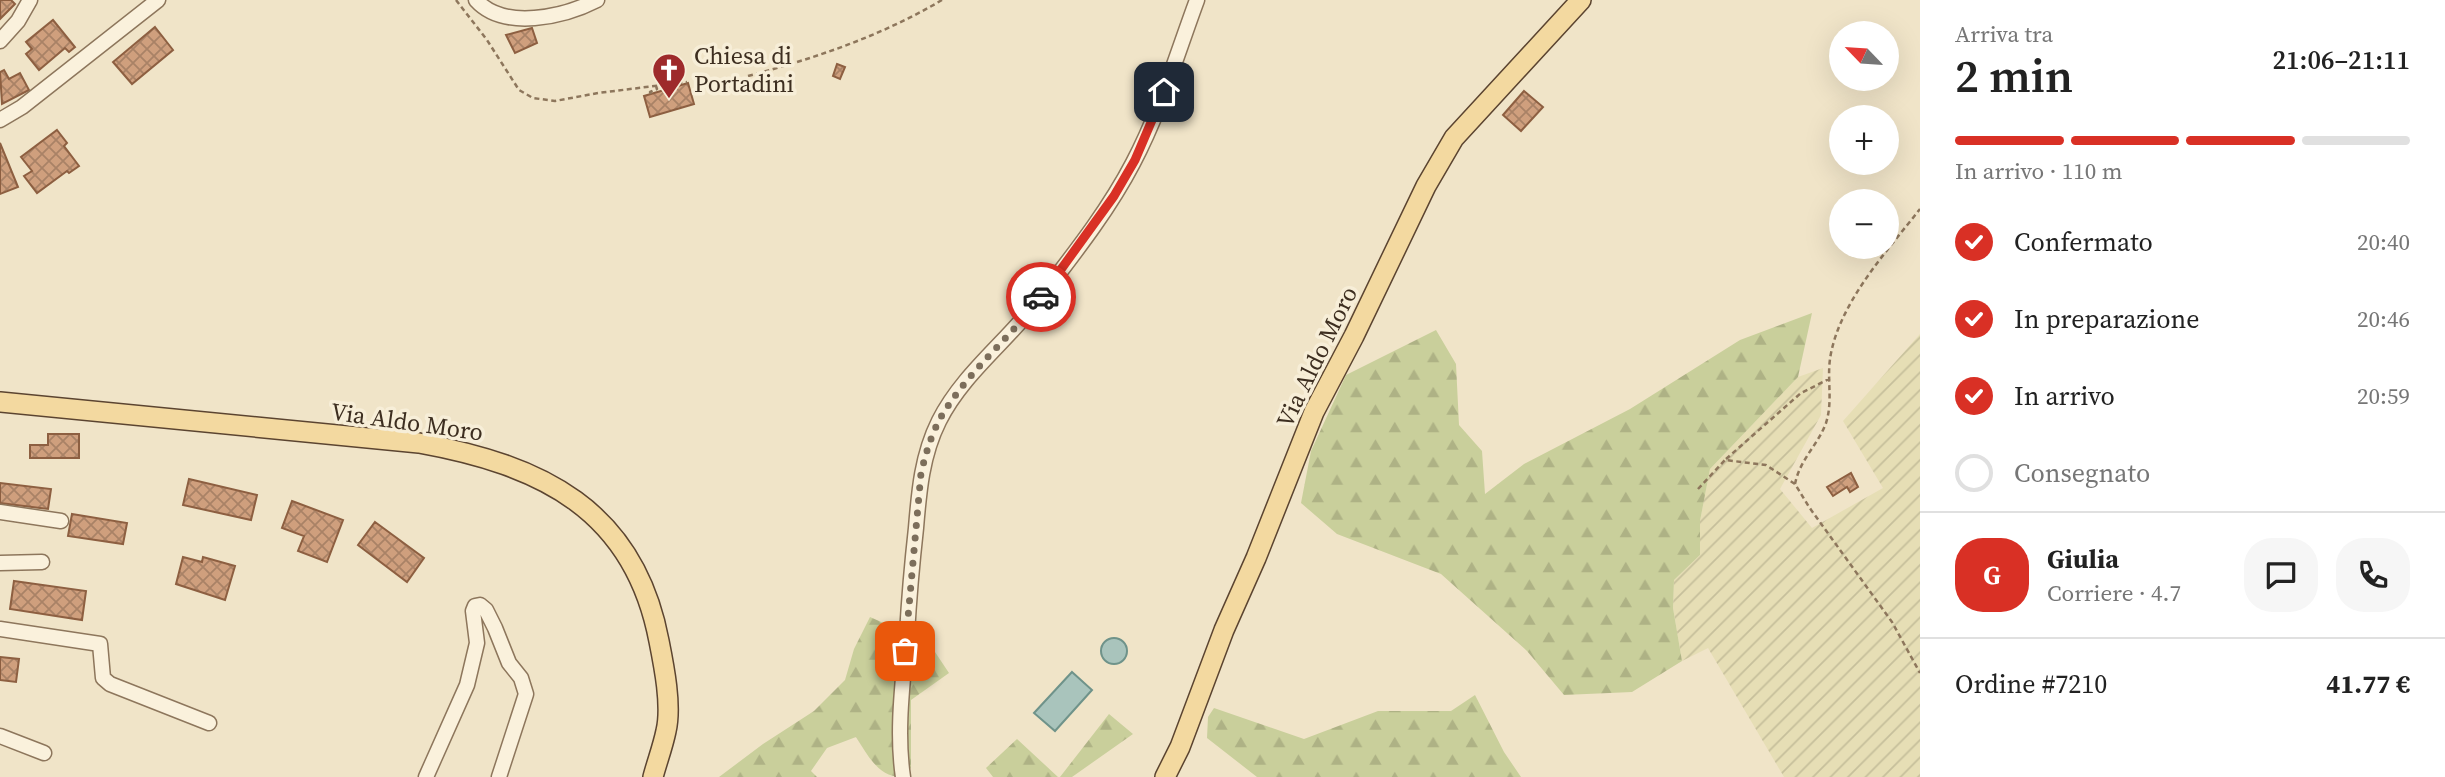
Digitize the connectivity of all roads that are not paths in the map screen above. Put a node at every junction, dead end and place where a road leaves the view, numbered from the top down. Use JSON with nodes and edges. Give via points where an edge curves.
{"nodes":[{"id":1,"x":30,"y":0,"type":"edge"},
{"id":2,"x":158,"y":0,"type":"edge"},
{"id":3,"x":475,"y":0,"type":"edge"},
{"id":4,"x":597,"y":0,"type":"edge"},
{"id":5,"x":1197,"y":0,"type":"edge"},
{"id":6,"x":1581,"y":0,"type":"edge"},
{"id":7,"x":0,"y":41,"type":"edge"},
{"id":8,"x":0,"y":120,"type":"edge"},
{"id":9,"x":0,"y":402,"type":"edge"},
{"id":10,"x":0,"y":512,"type":"edge"},
{"id":11,"x":61,"y":521,"type":"dead end"},
{"id":12,"x":42,"y":562,"type":"dead end"},
{"id":13,"x":0,"y":563,"type":"edge"},
{"id":14,"x":0,"y":629,"type":"edge"},
{"id":15,"x":209,"y":723,"type":"dead end"},
{"id":16,"x":0,"y":736,"type":"edge"},
{"id":17,"x":44,"y":754,"type":"dead end"},
{"id":18,"x":426,"y":777,"type":"edge"},
{"id":19,"x":499,"y":777,"type":"edge"},
{"id":20,"x":653,"y":777,"type":"edge"},
{"id":21,"x":903,"y":777,"type":"edge"},
{"id":22,"x":1165,"y":777,"type":"edge"}],
"edges":[{"from":1,"to":7,"type":"street"},
{"from":2,"to":8,"type":"street"},
{"from":3,"to":4,"type":"street","via":[[510,18],[548,16]]},
{"from":5,"to":21,"type":"street","via":[[1164,92],[1114,196],[1026,318],[955,396],[928,444],[911,573],[902,703]]},
{"from":6,"to":22,"type":"main road","name":"Via Aldo Moro","via":[[1454,138],[1426,186],[1314,412]]},
{"from":9,"to":20,"type":"main road","name":"Via Aldo Moro","via":[[419,443],[513,466],[559,489],[617,539],[655,617],[666,675],[667,728]]},
{"from":10,"to":11,"type":"street"},
{"from":12,"to":13,"type":"street"},
{"from":14,"to":15,"type":"street","via":[[100,643],[103,678],[110,684]]},
{"from":16,"to":17,"type":"street"},
{"from":18,"to":19,"type":"street","via":[[467,685],[477,643],[475,606],[486,610],[526,694]]}]}
